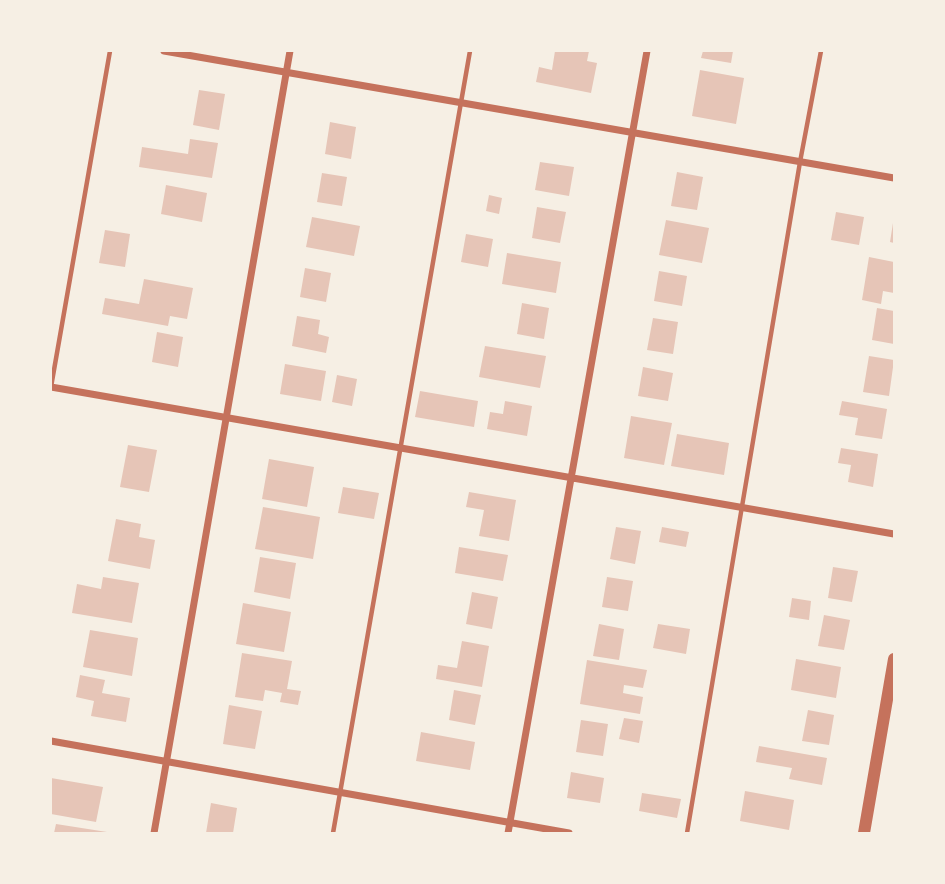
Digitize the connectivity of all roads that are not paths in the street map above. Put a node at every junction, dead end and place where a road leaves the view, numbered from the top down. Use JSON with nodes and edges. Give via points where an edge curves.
{"nodes":[{"id":1,"x":110,"y":51,"type":"edge"},
{"id":2,"x":164,"y":51,"type":"edge"},
{"id":3,"x":290,"y":51,"type":"edge"},
{"id":4,"x":470,"y":51,"type":"edge"},
{"id":5,"x":647,"y":51,"type":"edge"},
{"id":6,"x":821,"y":51,"type":"edge"},
{"id":7,"x":286,"y":72,"type":"junction"},
{"id":8,"x":461,"y":103,"type":"junction"},
{"id":9,"x":633,"y":132,"type":"junction"},
{"id":10,"x":800,"y":162,"type":"junction"},
{"id":11,"x":894,"y":178,"type":"edge"},
{"id":12,"x":51,"y":387,"type":"edge"},
{"id":13,"x":226,"y":417,"type":"junction"},
{"id":14,"x":399,"y":448,"type":"junction"},
{"id":15,"x":570,"y":477,"type":"junction"},
{"id":16,"x":742,"y":508,"type":"junction"},
{"id":17,"x":894,"y":534,"type":"edge"},
{"id":18,"x":894,"y":659,"type":"edge"},
{"id":19,"x":51,"y":741,"type":"edge"},
{"id":20,"x":166,"y":762,"type":"junction"},
{"id":21,"x":340,"y":793,"type":"junction"},
{"id":22,"x":510,"y":823,"type":"junction"},
{"id":23,"x":154,"y":833,"type":"edge"},
{"id":24,"x":333,"y":833,"type":"edge"},
{"id":25,"x":508,"y":833,"type":"edge"},
{"id":26,"x":569,"y":833,"type":"edge"},
{"id":27,"x":687,"y":833,"type":"edge"},
{"id":28,"x":864,"y":833,"type":"edge"}],
"edges":[{"from":1,"to":12,"type":"lane"},
{"from":2,"to":7,"type":"street"},
{"from":3,"to":7,"type":"street"},
{"from":4,"to":8,"type":"lane"},
{"from":5,"to":9,"type":"street"},
{"from":6,"to":10,"type":"lane"},
{"from":7,"to":8,"type":"street"},
{"from":7,"to":13,"type":"street"},
{"from":8,"to":9,"type":"street"},
{"from":8,"to":14,"type":"lane"},
{"from":9,"to":10,"type":"street"},
{"from":9,"to":15,"type":"street"},
{"from":10,"to":11,"type":"street"},
{"from":10,"to":16,"type":"lane"},
{"from":12,"to":13,"type":"street"},
{"from":13,"to":14,"type":"street"},
{"from":13,"to":20,"type":"street"},
{"from":14,"to":15,"type":"street"},
{"from":14,"to":21,"type":"lane"},
{"from":15,"to":16,"type":"street"},
{"from":15,"to":22,"type":"street"},
{"from":16,"to":17,"type":"street"},
{"from":16,"to":27,"type":"lane"},
{"from":18,"to":28,"type":"street"},
{"from":19,"to":20,"type":"street"},
{"from":20,"to":21,"type":"street"},
{"from":20,"to":23,"type":"street"},
{"from":21,"to":22,"type":"street"},
{"from":21,"to":24,"type":"lane"},
{"from":22,"to":25,"type":"street"},
{"from":22,"to":26,"type":"street"}]}
